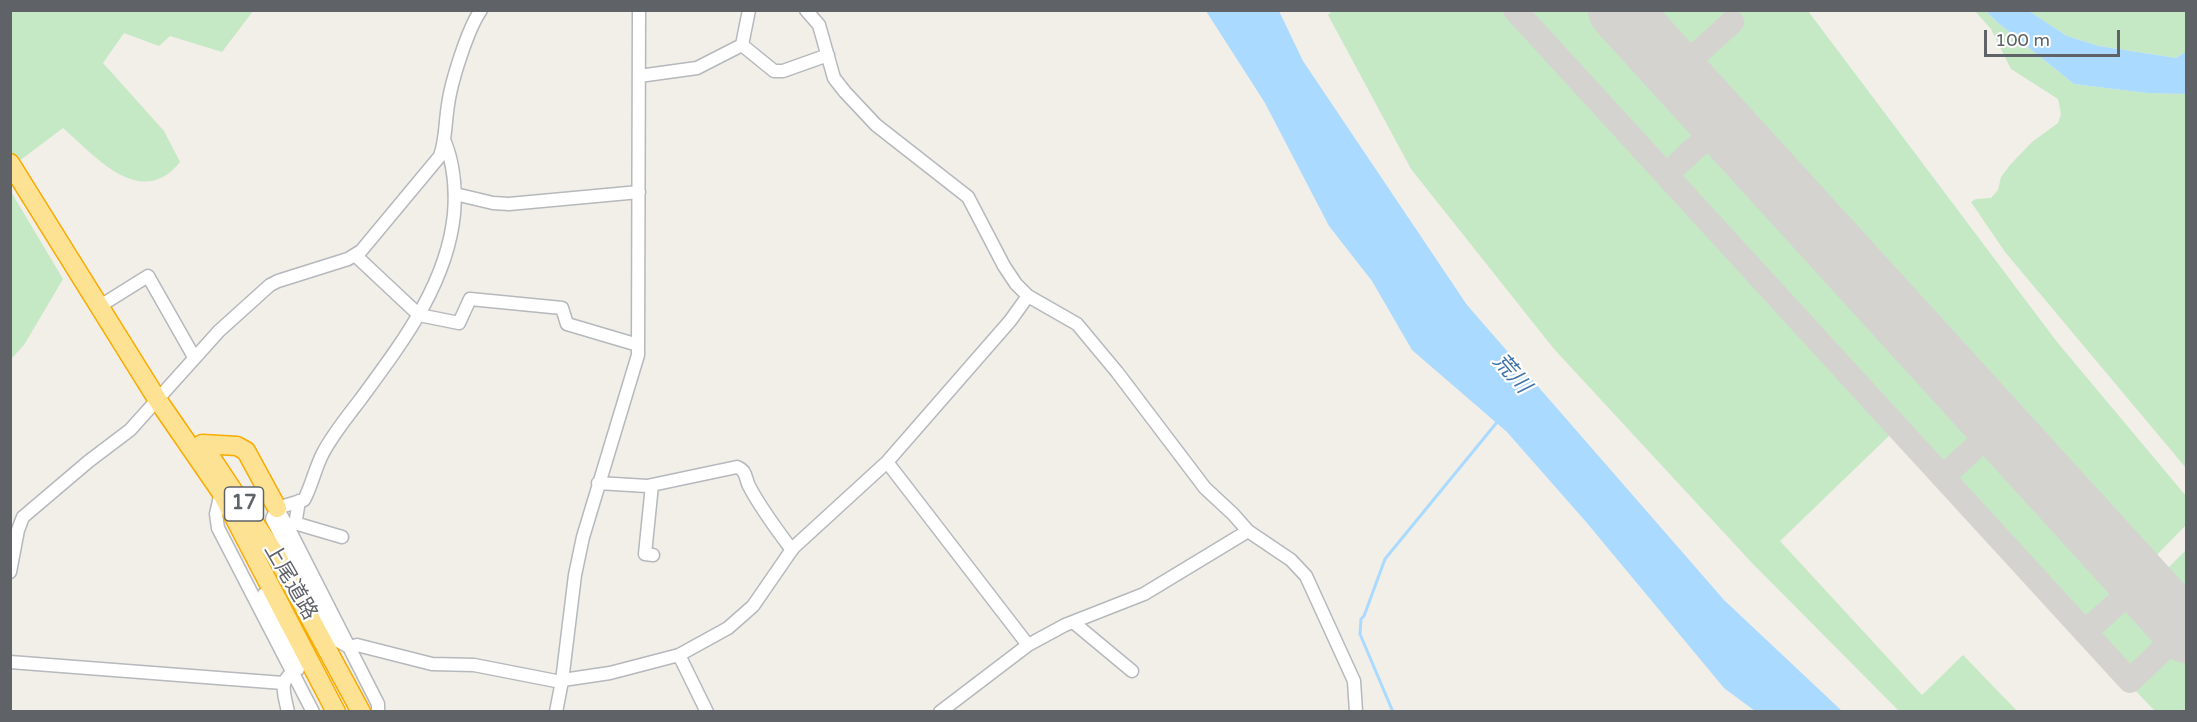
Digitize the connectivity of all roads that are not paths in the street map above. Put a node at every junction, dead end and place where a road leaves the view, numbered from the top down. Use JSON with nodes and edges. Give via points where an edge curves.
{"nodes":[{"id":1,"x":481,"y":10,"type":"edge"},
{"id":2,"x":639,"y":10,"type":"edge"},
{"id":3,"x":749,"y":10,"type":"edge"},
{"id":4,"x":806,"y":10,"type":"edge"},
{"id":5,"x":742,"y":45,"type":"junction"},
{"id":6,"x":828,"y":55,"type":"junction"},
{"id":7,"x":639,"y":76,"type":"junction"},
{"id":8,"x":445,"y":142,"type":"junction"},
{"id":9,"x":10,"y":163,"type":"edge"},
{"id":10,"x":639,"y":192,"type":"junction"},
{"id":11,"x":455,"y":194,"type":"junction"},
{"id":12,"x":355,"y":255,"type":"junction"},
{"id":13,"x":1028,"y":296,"type":"junction"},
{"id":14,"x":102,"y":309,"type":"junction"},
{"id":15,"x":419,"y":315,"type":"junction"},
{"id":16,"x":638,"y":345,"type":"junction"},
{"id":17,"x":194,"y":357,"type":"junction"},
{"id":18,"x":160,"y":395,"type":"junction"},
{"id":19,"x":202,"y":444,"type":"junction"},
{"id":20,"x":887,"y":462,"type":"junction"},
{"id":21,"x":598,"y":483,"type":"junction"},
{"id":22,"x":652,"y":485,"type":"junction"},
{"id":23,"x":221,"y":492,"type":"junction"},
{"id":24,"x":300,"y":501,"type":"junction"},
{"id":25,"x":277,"y":508,"type":"junction"},
{"id":26,"x":1248,"y":531,"type":"junction"},
{"id":27,"x":342,"y":537,"type":"dead end"},
{"id":28,"x":792,"y":550,"type":"junction"},
{"id":29,"x":653,"y":555,"type":"dead end"},
{"id":30,"x":10,"y":572,"type":"edge"},
{"id":31,"x":267,"y":592,"type":"dead end"},
{"id":32,"x":1073,"y":622,"type":"junction"},
{"id":33,"x":1028,"y":645,"type":"junction"},
{"id":34,"x":349,"y":647,"type":"junction"},
{"id":35,"x":679,"y":655,"type":"junction"},
{"id":36,"x":10,"y":662,"type":"edge"},
{"id":37,"x":293,"y":672,"type":"junction"},
{"id":38,"x":1132,"y":672,"type":"dead end"},
{"id":39,"x":562,"y":681,"type":"junction"},
{"id":40,"x":283,"y":683,"type":"junction"},
{"id":41,"x":288,"y":711,"type":"edge"},
{"id":42,"x":313,"y":711,"type":"edge"},
{"id":43,"x":336,"y":711,"type":"edge"},
{"id":44,"x":361,"y":711,"type":"edge"},
{"id":45,"x":378,"y":711,"type":"edge"},
{"id":46,"x":556,"y":711,"type":"edge"},
{"id":47,"x":707,"y":711,"type":"edge"},
{"id":48,"x":940,"y":711,"type":"edge"},
{"id":49,"x":1356,"y":711,"type":"edge"}],
"edges":[{"from":1,"to":8,"type":"street","via":[[467,38],[448,102]]},
{"from":2,"to":7,"type":"street"},
{"from":3,"to":5,"type":"street"},
{"from":4,"to":6,"type":"street","via":[[819,25]]},
{"from":5,"to":6,"type":"street","via":[[774,71]]},
{"from":5,"to":7,"type":"street","via":[[697,68]]},
{"from":6,"to":13,"type":"street","via":[[834,78],[876,125],[969,197],[1004,266]]},
{"from":7,"to":10,"type":"street"},
{"from":8,"to":11,"type":"street"},
{"from":8,"to":12,"type":"street","via":[[440,156]]},
{"from":9,"to":14,"type":"highway","name":"上尾道路","number":"17"},
{"from":10,"to":11,"type":"street","via":[[509,204]]},
{"from":10,"to":16,"type":"street"},
{"from":11,"to":15,"type":"street","via":[[452,233],[444,262]]},
{"from":12,"to":15,"type":"street"},
{"from":12,"to":17,"type":"street","via":[[270,285]]},
{"from":13,"to":20,"type":"street"},
{"from":13,"to":26,"type":"street","via":[[1077,324],[1205,488]]},
{"from":14,"to":17,"type":"street","via":[[148,276]]},
{"from":14,"to":18,"type":"highway","name":"上尾道路","number":"17"},
{"from":15,"to":16,"type":"street","via":[[459,323],[470,299],[562,308],[567,324]]},
{"from":15,"to":24,"type":"street","via":[[322,454],[312,485]]},
{"from":16,"to":21,"type":"street"},
{"from":17,"to":18,"type":"street"},
{"from":18,"to":19,"type":"highway","name":"上尾道路","number":"17"},
{"from":18,"to":23,"type":"highway","name":"上尾道路","number":"17"},
{"from":18,"to":30,"type":"street","via":[[130,429],[22,517]]},
{"from":19,"to":25,"type":"highway","via":[[237,446],[246,451]]},
{"from":19,"to":44,"type":"highway","name":"上尾道路","number":"17","via":[[277,557]]},
{"from":20,"to":28,"type":"street"},
{"from":20,"to":33,"type":"street"},
{"from":21,"to":22,"type":"street"},
{"from":21,"to":39,"type":"street","via":[[575,575]]},
{"from":22,"to":28,"type":"street","via":[[737,467]]},
{"from":22,"to":29,"type":"street","via":[[645,554]]},
{"from":23,"to":37,"type":"street","via":[[216,514],[218,528]]},
{"from":23,"to":43,"type":"highway","name":"上尾道路","number":"17"},
{"from":24,"to":25,"type":"street"},
{"from":24,"to":27,"type":"street","via":[[298,525]]},
{"from":25,"to":34,"type":"street"},
{"from":25,"to":34,"type":"street","via":[[272,519],[298,577],[336,640]]},
{"from":26,"to":32,"type":"street","via":[[1144,594]]},
{"from":26,"to":49,"type":"street","via":[[1291,560],[1306,576],[1354,681]]},
{"from":28,"to":35,"type":"street","via":[[740,619]]},
{"from":31,"to":37,"type":"street","via":[[264,594],[299,664]]},
{"from":32,"to":33,"type":"street"},
{"from":32,"to":38,"type":"street"},
{"from":33,"to":48,"type":"street"},
{"from":34,"to":39,"type":"street","via":[[357,645],[432,664],[474,665]]},
{"from":34,"to":45,"type":"street"},
{"from":35,"to":39,"type":"street"},
{"from":35,"to":47,"type":"street"},
{"from":36,"to":40,"type":"street"},
{"from":37,"to":40,"type":"street"},
{"from":37,"to":42,"type":"street"},
{"from":39,"to":46,"type":"street"},
{"from":40,"to":41,"type":"street"}]}
